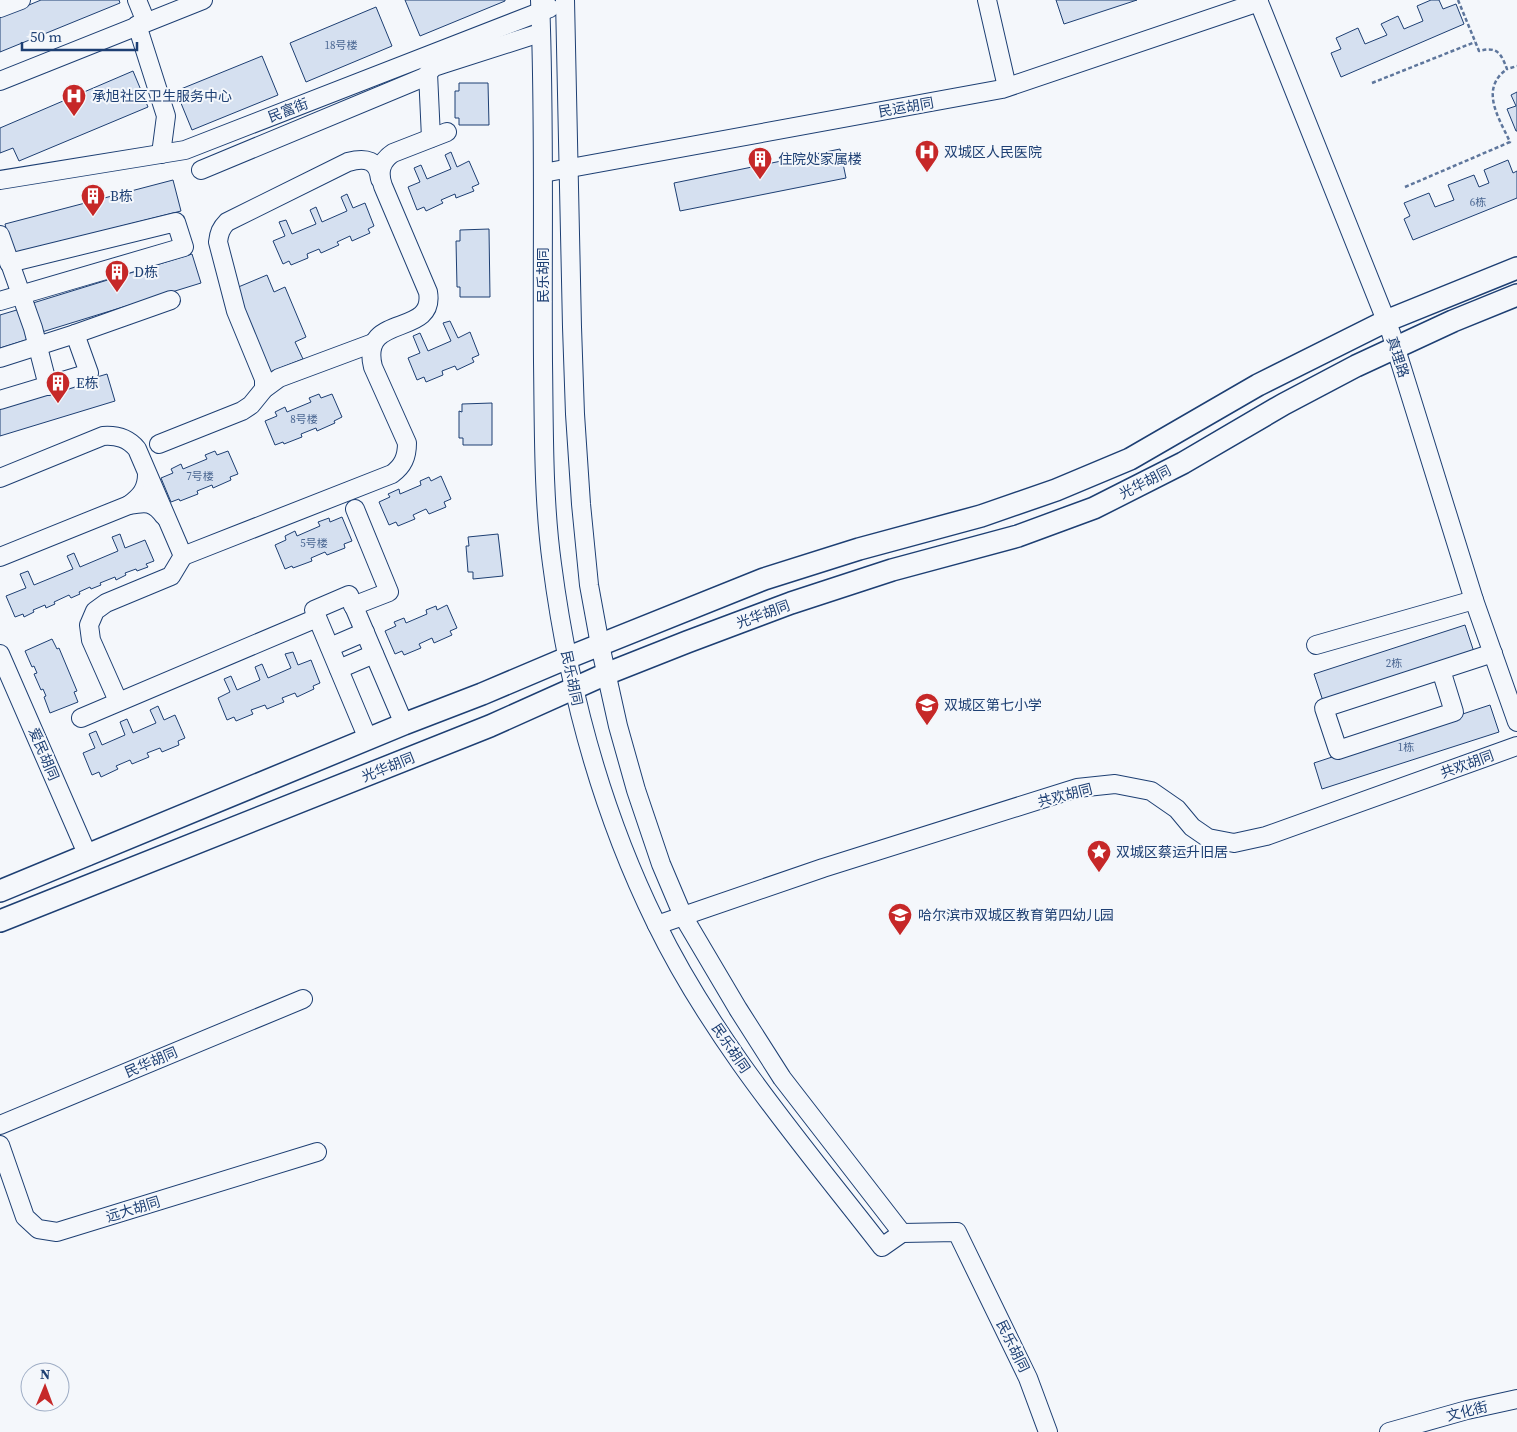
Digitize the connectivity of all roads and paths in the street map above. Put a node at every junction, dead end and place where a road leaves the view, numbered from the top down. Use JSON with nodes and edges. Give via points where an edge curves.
{"nodes":[{"id":1,"x":21,"y":0,"type":"edge"},
{"id":2,"x":137,"y":0,"type":"edge"},
{"id":3,"x":203,"y":0,"type":"edge"},
{"id":4,"x":987,"y":0,"type":"edge"},
{"id":5,"x":1458,"y":0,"type":"edge"},
{"id":6,"x":565,"y":1,"type":"edge"},
{"id":7,"x":1259,"y":1,"type":"edge"},
{"id":8,"x":540,"y":6,"type":"edge"},
{"id":9,"x":0,"y":8,"type":"edge"},
{"id":10,"x":141,"y":24,"type":"junction"},
{"id":11,"x":540,"y":33,"type":"junction"},
{"id":12,"x":1475,"y":42,"type":"junction"},
{"id":13,"x":1517,"y":66,"type":"edge"},
{"id":14,"x":1507,"y":70,"type":"junction"},
{"id":15,"x":427,"y":76,"type":"junction"},
{"id":16,"x":0,"y":81,"type":"edge"},
{"id":17,"x":1372,"y":83,"type":"dead end"},
{"id":18,"x":1007,"y":88,"type":"junction"},
{"id":19,"x":393,"y":153,"type":"junction"},
{"id":20,"x":161,"y":154,"type":"junction"},
{"id":21,"x":363,"y":160,"type":"junction"},
{"id":22,"x":569,"y":168,"type":"junction"},
{"id":23,"x":201,"y":170,"type":"dead end"},
{"id":24,"x":542,"y":173,"type":"junction"},
{"id":25,"x":0,"y":180,"type":"edge"},
{"id":26,"x":380,"y":180,"type":"junction"},
{"id":27,"x":1405,"y":187,"type":"dead end"},
{"id":28,"x":0,"y":235,"type":"edge"},
{"id":29,"x":9,"y":263,"type":"junction"},
{"id":30,"x":1517,"y":268,"type":"edge"},
{"id":31,"x":21,"y":295,"type":"junction"},
{"id":32,"x":1517,"y":295,"type":"edge"},
{"id":33,"x":171,"y":300,"type":"dead end"},
{"id":34,"x":0,"y":301,"type":"edge"},
{"id":35,"x":1386,"y":321,"type":"junction"},
{"id":36,"x":75,"y":334,"type":"junction"},
{"id":37,"x":374,"y":343,"type":"junction"},
{"id":38,"x":38,"y":346,"type":"junction"},
{"id":39,"x":1396,"y":349,"type":"junction"},
{"id":40,"x":343,"y":354,"type":"junction"},
{"id":41,"x":0,"y":358,"type":"edge"},
{"id":42,"x":48,"y":386,"type":"junction"},
{"id":43,"x":264,"y":389,"type":"junction"},
{"id":44,"x":386,"y":398,"type":"junction"},
{"id":45,"x":0,"y":400,"type":"edge"},
{"id":46,"x":132,"y":442,"type":"junction"},
{"id":47,"x":159,"y":444,"type":"junction"},
{"id":48,"x":147,"y":475,"type":"junction"},
{"id":49,"x":0,"y":478,"type":"edge"},
{"id":50,"x":361,"y":485,"type":"junction"},
{"id":51,"x":329,"y":498,"type":"junction"},
{"id":52,"x":128,"y":504,"type":"junction"},
{"id":53,"x":355,"y":509,"type":"junction"},
{"id":54,"x":165,"y":518,"type":"junction"},
{"id":55,"x":183,"y":556,"type":"junction"},
{"id":56,"x":0,"y":557,"type":"edge"},
{"id":57,"x":1474,"y":600,"type":"junction"},
{"id":58,"x":354,"y":606,"type":"junction"},
{"id":59,"x":317,"y":618,"type":"junction"},
{"id":60,"x":365,"y":632,"type":"junction"},
{"id":61,"x":600,"y":645,"type":"junction"},
{"id":62,"x":1316,"y":645,"type":"dead end"},
{"id":63,"x":330,"y":647,"type":"junction"},
{"id":64,"x":1493,"y":653,"type":"junction"},
{"id":65,"x":0,"y":654,"type":"edge"},
{"id":66,"x":374,"y":654,"type":"junction"},
{"id":67,"x":567,"y":658,"type":"junction"},
{"id":68,"x":339,"y":669,"type":"junction"},
{"id":69,"x":1440,"y":670,"type":"junction"},
{"id":70,"x":606,"y":674,"type":"junction"},
{"id":71,"x":574,"y":688,"type":"junction"},
{"id":72,"x":118,"y":702,"type":"junction"},
{"id":73,"x":81,"y":718,"type":"dead end"},
{"id":74,"x":1517,"y":722,"type":"edge"},
{"id":75,"x":404,"y":724,"type":"junction"},
{"id":76,"x":368,"y":739,"type":"junction"},
{"id":77,"x":1517,"y":746,"type":"edge"},
{"id":78,"x":88,"y":856,"type":"junction"},
{"id":79,"x":0,"y":891,"type":"edge"},
{"id":80,"x":683,"y":916,"type":"junction"},
{"id":81,"x":0,"y":922,"type":"edge"},
{"id":82,"x":657,"y":925,"type":"junction"},
{"id":83,"x":303,"y":999,"type":"dead end"},
{"id":84,"x":0,"y":1126,"type":"edge"},
{"id":85,"x":0,"y":1144,"type":"edge"},
{"id":86,"x":317,"y":1152,"type":"dead end"},
{"id":87,"x":902,"y":1233,"type":"junction"},
{"id":88,"x":1517,"y":1399,"type":"edge"},
{"id":89,"x":1048,"y":1432,"type":"edge"},
{"id":90,"x":1389,"y":1432,"type":"edge"}],
"edges":[{"from":1,"to":9,"type":"street"},
{"from":2,"to":10,"type":"street"},
{"from":3,"to":10,"type":"street"},
{"from":4,"to":18,"type":"street"},
{"from":5,"to":12,"type":"path"},
{"from":6,"to":8,"type":"street","name":"民富街"},
{"from":6,"to":22,"type":"street","name":"民乐胡同"},
{"from":7,"to":18,"type":"street","name":"民运胡同"},
{"from":7,"to":35,"type":"street","name":"真理路"},
{"from":8,"to":11,"type":"street","name":"民乐胡同"},
{"from":8,"to":20,"type":"street","name":"民富街","via":[[185,150]]},
{"from":10,"to":16,"type":"street"},
{"from":10,"to":20,"type":"street","via":[[166,116]]},
{"from":11,"to":15,"type":"street","via":[[434,67]]},
{"from":11,"to":24,"type":"street","name":"民乐胡同"},
{"from":12,"to":14,"type":"path","via":[[1479,51],[1496,50]]},
{"from":12,"to":17,"type":"path"},
{"from":13,"to":14,"type":"path"},
{"from":14,"to":27,"type":"path","via":[[1498,76],[1492,103],[1510,142]]},
{"from":15,"to":19,"type":"street","via":[[439,135]]},
{"from":15,"to":23,"type":"street"},
{"from":18,"to":22,"type":"street","name":"民运胡同"},
{"from":19,"to":21,"type":"street"},
{"from":19,"to":26,"type":"street","via":[[382,164]]},
{"from":20,"to":25,"type":"street","name":"民富街"},
{"from":21,"to":26,"type":"street","via":[[376,164]]},
{"from":21,"to":43,"type":"street","via":[[348,162],[222,227],[218,242],[236,311],[264,379]]},
{"from":22,"to":24,"type":"street","name":"民运胡同"},
{"from":22,"to":61,"type":"street","name":"民乐胡同","via":[[581,504],[589,585]]},
{"from":24,"to":67,"type":"street","name":"民乐胡同","via":[[547,511],[551,562]]},
{"from":26,"to":37,"type":"street","via":[[429,299],[424,314],[389,329]]},
{"from":28,"to":29,"type":"street"},
{"from":29,"to":31,"type":"street"},
{"from":29,"to":31,"type":"street","via":[[176,222],[184,247]]},
{"from":30,"to":35,"type":"main road","name":"光华胡同"},
{"from":31,"to":34,"type":"street"},
{"from":31,"to":38,"type":"street"},
{"from":32,"to":39,"type":"main road","name":"光华胡同"},
{"from":33,"to":36,"type":"street"},
{"from":35,"to":39,"type":"street","name":"真理路"},
{"from":35,"to":61,"type":"main road","name":"光华胡同","via":[[1258,385],[1130,459],[1056,490],[981,516],[764,579]]},
{"from":36,"to":38,"type":"street"},
{"from":36,"to":42,"type":"street","via":[[89,373]]},
{"from":37,"to":40,"type":"street"},
{"from":37,"to":44,"type":"street","via":[[371,360]]},
{"from":38,"to":41,"type":"street"},
{"from":38,"to":42,"type":"street"},
{"from":39,"to":57,"type":"street","name":"真理路"},
{"from":39,"to":70,"type":"main road","name":"光华胡同","via":[[1356,366],[1183,463],[1094,508],[1018,536],[892,570],[791,603]]},
{"from":40,"to":43,"type":"street","via":[[279,378]]},
{"from":40,"to":44,"type":"street","via":[[358,354],[365,358]]},
{"from":42,"to":45,"type":"street"},
{"from":43,"to":47,"type":"street","via":[[251,405],[242,410]]},
{"from":44,"to":50,"type":"street","via":[[407,443],[407,453],[404,462],[392,474]]},
{"from":46,"to":47,"type":"street","via":[[143,447]]},
{"from":46,"to":48,"type":"street"},
{"from":46,"to":49,"type":"street","via":[[112,435],[96,438]]},
{"from":47,"to":48,"type":"street","via":[[148,458]]},
{"from":48,"to":52,"type":"street","via":[[144,493]]},
{"from":48,"to":54,"type":"street"},
{"from":50,"to":51,"type":"street"},
{"from":50,"to":53,"type":"street","via":[[355,493]]},
{"from":51,"to":53,"type":"street","via":[[345,498]]},
{"from":51,"to":55,"type":"street"},
{"from":52,"to":54,"type":"street","via":[[148,503],[157,507]]},
{"from":52,"to":56,"type":"street"},
{"from":53,"to":58,"type":"street","via":[[389,592]]},
{"from":54,"to":55,"type":"street"},
{"from":55,"to":72,"type":"street","via":[[171,576],[106,603],[92,615],[89,633]]},
{"from":57,"to":62,"type":"street"},
{"from":57,"to":64,"type":"street","name":"真理路"},
{"from":58,"to":59,"type":"street","via":[[349,595],[314,610]]},
{"from":58,"to":60,"type":"street"},
{"from":59,"to":63,"type":"street"},
{"from":59,"to":72,"type":"street"},
{"from":60,"to":63,"type":"street"},
{"from":60,"to":66,"type":"street"},
{"from":61,"to":67,"type":"main road","name":"光华胡同"},
{"from":61,"to":70,"type":"street","name":"民乐胡同"},
{"from":63,"to":68,"type":"street"},
{"from":64,"to":69,"type":"street"},
{"from":64,"to":74,"type":"street","name":"真理路"},
{"from":65,"to":78,"type":"street","name":"爱民胡同"},
{"from":66,"to":68,"type":"street"},
{"from":66,"to":75,"type":"street"},
{"from":67,"to":71,"type":"street","name":"民乐胡同"},
{"from":67,"to":75,"type":"main road","name":"光华胡同"},
{"from":68,"to":76,"type":"street"},
{"from":69,"to":69,"type":"street","via":[[1324,708],[1338,750],[1454,712]]},
{"from":70,"to":71,"type":"main road","name":"光华胡同"},
{"from":70,"to":80,"type":"street","name":"民乐胡同","via":[[636,790]]},
{"from":71,"to":81,"type":"main road","name":"光华胡同","via":[[490,726]]},
{"from":71,"to":82,"type":"street","name":"民乐胡同","via":[[604,796]]},
{"from":72,"to":73,"type":"street"},
{"from":75,"to":76,"type":"main road","name":"光华胡同"},
{"from":76,"to":78,"type":"main road","name":"光华胡同"},
{"from":77,"to":80,"type":"street","name":"共欢胡同","via":[[1266,836],[1234,843],[1208,838],[1192,827],[1177,809],[1151,791],[1115,784],[1077,788]]},
{"from":78,"to":79,"type":"main road","name":"光华胡同"},
{"from":80,"to":82,"type":"street","name":"共欢胡同"},
{"from":80,"to":87,"type":"street","name":"民乐胡同","via":[[782,1078]]},
{"from":82,"to":87,"type":"street","name":"民乐胡同","via":[[713,1022],[755,1084],[882,1248]]},
{"from":83,"to":84,"type":"street","name":"民华胡同"},
{"from":85,"to":86,"type":"street","name":"远大胡同","via":[[25,1217],[38,1229],[57,1232]]},
{"from":87,"to":89,"type":"street","name":"民乐胡同","via":[[957,1232],[1028,1378]]},
{"from":88,"to":90,"type":"street","name":"文化街"}]}
